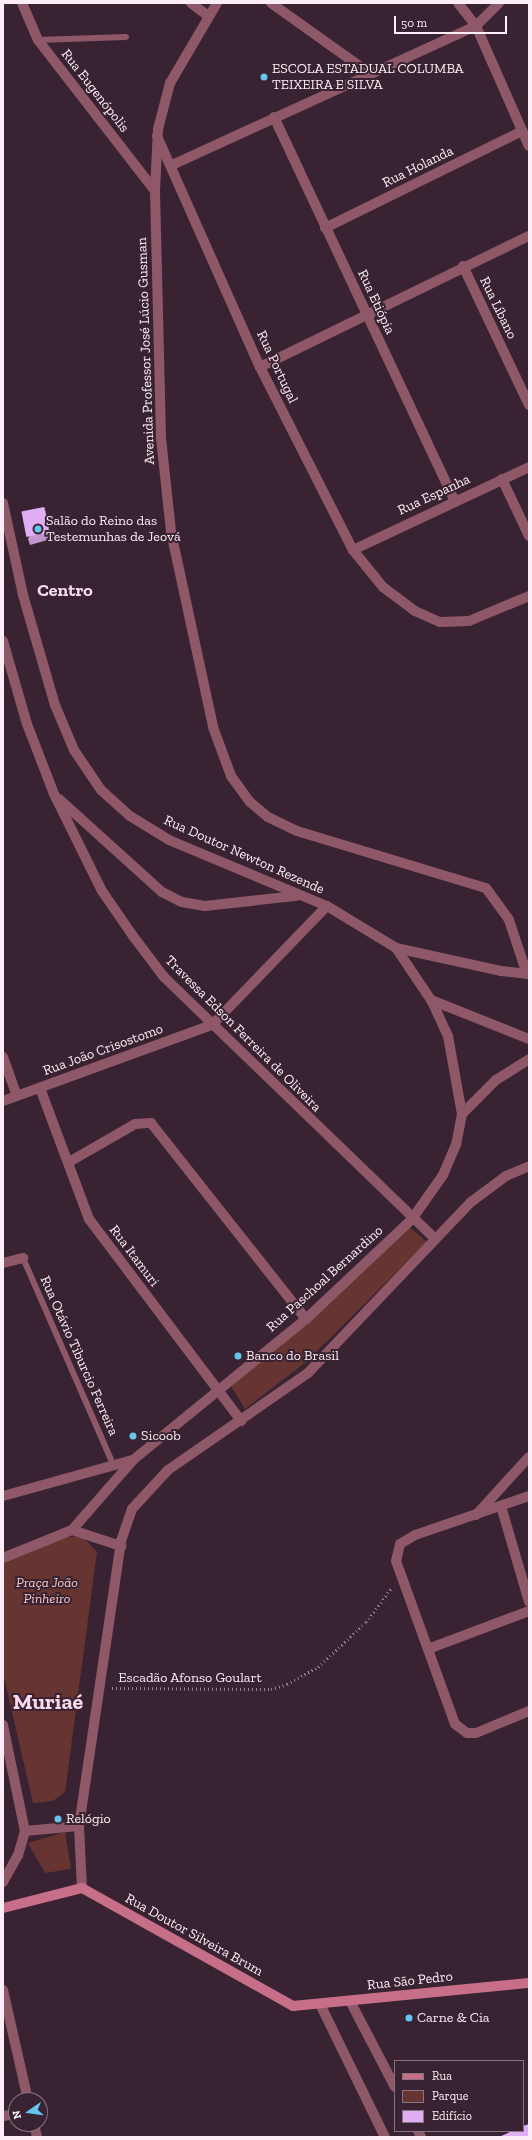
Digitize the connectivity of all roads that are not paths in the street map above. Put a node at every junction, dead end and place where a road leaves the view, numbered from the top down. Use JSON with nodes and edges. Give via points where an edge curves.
{"nodes":[{"id":1,"x":22,"y":3,"type":"edge"},
{"id":2,"x":191,"y":3,"type":"edge"},
{"id":3,"x":217,"y":3,"type":"edge"},
{"id":4,"x":271,"y":3,"type":"edge"},
{"id":5,"x":458,"y":3,"type":"edge"},
{"id":6,"x":499,"y":3,"type":"edge"},
{"id":7,"x":208,"y":16,"type":"junction"},
{"id":8,"x":476,"y":26,"type":"junction"},
{"id":9,"x":126,"y":37,"type":"dead end"},
{"id":10,"x":38,"y":40,"type":"junction"},
{"id":11,"x":369,"y":73,"type":"junction"},
{"id":12,"x":274,"y":117,"type":"junction"},
{"id":13,"x":522,"y":131,"type":"junction"},
{"id":14,"x":157,"y":136,"type":"junction"},
{"id":15,"x":529,"y":146,"type":"edge"},
{"id":16,"x":172,"y":165,"type":"junction"},
{"id":17,"x":155,"y":191,"type":"junction"},
{"id":18,"x":325,"y":228,"type":"junction"},
{"id":19,"x":529,"y":236,"type":"edge"},
{"id":20,"x":462,"y":266,"type":"junction"},
{"id":21,"x":367,"y":316,"type":"junction"},
{"id":22,"x":260,"y":366,"type":"junction"},
{"id":23,"x":529,"y":405,"type":"edge"},
{"id":24,"x":529,"y":467,"type":"edge"},
{"id":25,"x":502,"y":480,"type":"junction"},
{"id":26,"x":454,"y":500,"type":"junction"},
{"id":27,"x":3,"y":503,"type":"edge"},
{"id":28,"x":529,"y":536,"type":"edge"},
{"id":29,"x":352,"y":550,"type":"junction"},
{"id":30,"x":529,"y":596,"type":"edge"},
{"id":31,"x":3,"y":641,"type":"edge"},
{"id":32,"x":54,"y":794,"type":"junction"},
{"id":33,"x":296,"y":896,"type":"junction"},
{"id":34,"x":327,"y":906,"type":"junction"},
{"id":35,"x":396,"y":948,"type":"junction"},
{"id":36,"x":528,"y":974,"type":"edge"},
{"id":37,"x":431,"y":1000,"type":"junction"},
{"id":38,"x":212,"y":1025,"type":"junction"},
{"id":39,"x":529,"y":1039,"type":"edge"},
{"id":40,"x":3,"y":1057,"type":"edge"},
{"id":41,"x":529,"y":1059,"type":"edge"},
{"id":42,"x":40,"y":1088,"type":"junction"},
{"id":43,"x":17,"y":1096,"type":"junction"},
{"id":44,"x":3,"y":1101,"type":"edge"},
{"id":45,"x":462,"y":1114,"type":"junction"},
{"id":46,"x":69,"y":1162,"type":"junction"},
{"id":47,"x":529,"y":1166,"type":"edge"},
{"id":48,"x":412,"y":1219,"type":"junction"},
{"id":49,"x":434,"y":1239,"type":"junction"},
{"id":50,"x":23,"y":1258,"type":"joint"},
{"id":51,"x":3,"y":1263,"type":"edge"},
{"id":52,"x":306,"y":1318,"type":"junction"},
{"id":53,"x":217,"y":1389,"type":"junction"},
{"id":54,"x":241,"y":1421,"type":"junction"},
{"id":55,"x":529,"y":1457,"type":"edge"},
{"id":56,"x":133,"y":1460,"type":"junction"},
{"id":57,"x":113,"y":1464,"type":"junction"},
{"id":58,"x":3,"y":1496,"type":"edge"},
{"id":59,"x":529,"y":1496,"type":"edge"},
{"id":60,"x":501,"y":1506,"type":"junction"},
{"id":61,"x":475,"y":1516,"type":"junction"},
{"id":62,"x":72,"y":1530,"type":"junction"},
{"id":63,"x":120,"y":1546,"type":"junction"},
{"id":64,"x":3,"y":1558,"type":"edge"},
{"id":65,"x":529,"y":1602,"type":"edge"},
{"id":66,"x":529,"y":1611,"type":"edge"},
{"id":67,"x":428,"y":1648,"type":"junction"},
{"id":68,"x":529,"y":1711,"type":"edge"},
{"id":69,"x":3,"y":1725,"type":"edge"},
{"id":70,"x":79,"y":1826,"type":"junction"},
{"id":71,"x":25,"y":1831,"type":"junction"},
{"id":72,"x":3,"y":1882,"type":"edge"},
{"id":73,"x":82,"y":1888,"type":"junction"},
{"id":74,"x":3,"y":1908,"type":"edge"},
{"id":75,"x":529,"y":1983,"type":"edge"},
{"id":76,"x":3,"y":1990,"type":"edge"},
{"id":77,"x":350,"y":2001,"type":"junction"},
{"id":78,"x":320,"y":2004,"type":"junction"},
{"id":79,"x":293,"y":2006,"type":"joint"},
{"id":80,"x":5,"y":2010,"type":"edge"},
{"id":81,"x":394,"y":2085,"type":"edge"},
{"id":82,"x":26,"y":2092,"type":"edge"},
{"id":83,"x":385,"y":2137,"type":"edge"}],
"edges":[{"from":1,"to":10,"type":"street","name":"Rua Eugenópolis"},
{"from":2,"to":7,"type":"street"},
{"from":3,"to":7,"type":"street"},
{"from":4,"to":11,"type":"street"},
{"from":5,"to":8,"type":"street"},
{"from":6,"to":8,"type":"street"},
{"from":7,"to":14,"type":"street","via":[[170,83]]},
{"from":8,"to":11,"type":"street"},
{"from":8,"to":13,"type":"street"},
{"from":9,"to":10,"type":"lane"},
{"from":10,"to":17,"type":"street","name":"Rua Eugenópolis"},
{"from":11,"to":12,"type":"street"},
{"from":12,"to":16,"type":"street"},
{"from":12,"to":18,"type":"street","name":"Rua Etiópia"},
{"from":13,"to":15,"type":"street"},
{"from":13,"to":18,"type":"street","name":"Rua Holanda"},
{"from":14,"to":16,"type":"street","name":"Rua Portugal"},
{"from":14,"to":17,"type":"street","name":"Avenida Professor José Lúcio Gusman"},
{"from":16,"to":22,"type":"street","name":"Rua Portugal"},
{"from":17,"to":36,"type":"street","name":"Avenida Professor José Lúcio Gusman","via":[[161,438],[171,532],[194,650],[213,727],[231,776],[250,802],[268,817],[297,831],[486,888],[509,920]]},
{"from":18,"to":21,"type":"street","name":"Rua Etiópia"},
{"from":19,"to":20,"type":"street"},
{"from":20,"to":21,"type":"street"},
{"from":20,"to":23,"type":"street","name":"Rua Líbano"},
{"from":21,"to":22,"type":"street"},
{"from":21,"to":26,"type":"street","name":"Rua Etiópia"},
{"from":22,"to":29,"type":"street","name":"Rua Portugal"},
{"from":24,"to":25,"type":"street","name":"Rua Espanha"},
{"from":25,"to":26,"type":"street","name":"Rua Espanha"},
{"from":25,"to":28,"type":"street"},
{"from":26,"to":29,"type":"street","name":"Rua Espanha"},
{"from":27,"to":33,"type":"street","name":"Rua Doutor Newton Rezende","via":[[23,595],[55,705],[74,750],[101,790],[130,816],[169,840]]},
{"from":29,"to":30,"type":"street","name":"Rua Portugal","via":[[383,587],[415,611],[440,622],[469,621]]},
{"from":31,"to":32,"type":"street","name":"Travessa Edson Ferreira de Oliveira","via":[[27,724]]},
{"from":32,"to":33,"type":"street","via":[[156,887],[182,902],[205,906]]},
{"from":32,"to":38,"type":"street","name":"Travessa Edson Ferreira de Oliveira","via":[[102,891],[164,977]]},
{"from":33,"to":34,"type":"street","name":"Rua Doutor Newton Rezende"},
{"from":34,"to":35,"type":"street","name":"Rua Doutor Newton Rezende"},
{"from":34,"to":38,"type":"street"},
{"from":35,"to":36,"type":"street"},
{"from":35,"to":37,"type":"street"},
{"from":37,"to":39,"type":"street"},
{"from":37,"to":45,"type":"street","via":[[448,1036]]},
{"from":38,"to":42,"type":"street","name":"Rua João Crisostomo"},
{"from":38,"to":48,"type":"street","name":"Travessa Edson Ferreira de Oliveira"},
{"from":40,"to":43,"type":"street"},
{"from":41,"to":45,"type":"street","via":[[496,1080]]},
{"from":42,"to":43,"type":"street","name":"Rua João Crisostomo"},
{"from":42,"to":46,"type":"street","name":"Rua Itamuri"},
{"from":43,"to":44,"type":"street","name":"Rua João Crisostomo"},
{"from":45,"to":48,"type":"street","name":"Rua Paschoal Bernardino","via":[[456,1145],[443,1175]]},
{"from":46,"to":52,"type":"street","via":[[144,1121],[152,1123]]},
{"from":46,"to":53,"type":"street","name":"Rua Itamuri","via":[[88,1219]]},
{"from":47,"to":49,"type":"street","via":[[506,1176],[471,1202]]},
{"from":48,"to":49,"type":"street","name":"Travessa Edson Ferreira de Oliveira"},
{"from":48,"to":52,"type":"street","name":"Rua Paschoal Bernardino"},
{"from":49,"to":54,"type":"street","via":[[308,1373]]},
{"from":50,"to":51,"type":"street"},
{"from":50,"to":57,"type":"lane","name":"Rua Otávio Tiburcio Ferreira"},
{"from":52,"to":53,"type":"street","name":"Rua Paschoal Bernardino"},
{"from":53,"to":54,"type":"street","name":"Rua Itamuri"},
{"from":53,"to":56,"type":"street","name":"Rua Paschoal Bernardino"},
{"from":54,"to":63,"type":"street","via":[[168,1470],[142,1494],[125,1524]]},
{"from":55,"to":61,"type":"street"},
{"from":56,"to":57,"type":"street","name":"Rua Paschoal Bernardino"},
{"from":56,"to":62,"type":"street"},
{"from":57,"to":58,"type":"street","name":"Rua Paschoal Bernardino"},
{"from":59,"to":60,"type":"street"},
{"from":60,"to":61,"type":"street"},
{"from":60,"to":65,"type":"street"},
{"from":61,"to":67,"type":"street","via":[[415,1535],[400,1544],[397,1552],[400,1575]]},
{"from":62,"to":63,"type":"street"},
{"from":62,"to":64,"type":"street"},
{"from":63,"to":70,"type":"street"},
{"from":66,"to":67,"type":"street"},
{"from":67,"to":68,"type":"street","via":[[446,1708],[455,1724],[467,1733]]},
{"from":69,"to":71,"type":"street"},
{"from":70,"to":71,"type":"street"},
{"from":70,"to":73,"type":"street"},
{"from":71,"to":72,"type":"street","via":[[18,1855]]},
{"from":73,"to":74,"type":"street"},
{"from":73,"to":79,"type":"street","name":"Rua Doutor Silveira Brum"},
{"from":75,"to":77,"type":"street","name":"Rua São Pedro"},
{"from":76,"to":80,"type":"street"},
{"from":77,"to":78,"type":"street","name":"Rua São Pedro"},
{"from":77,"to":81,"type":"street"},
{"from":78,"to":79,"type":"street","name":"Rua São Pedro"},
{"from":78,"to":83,"type":"street"},
{"from":80,"to":82,"type":"street"}]}
